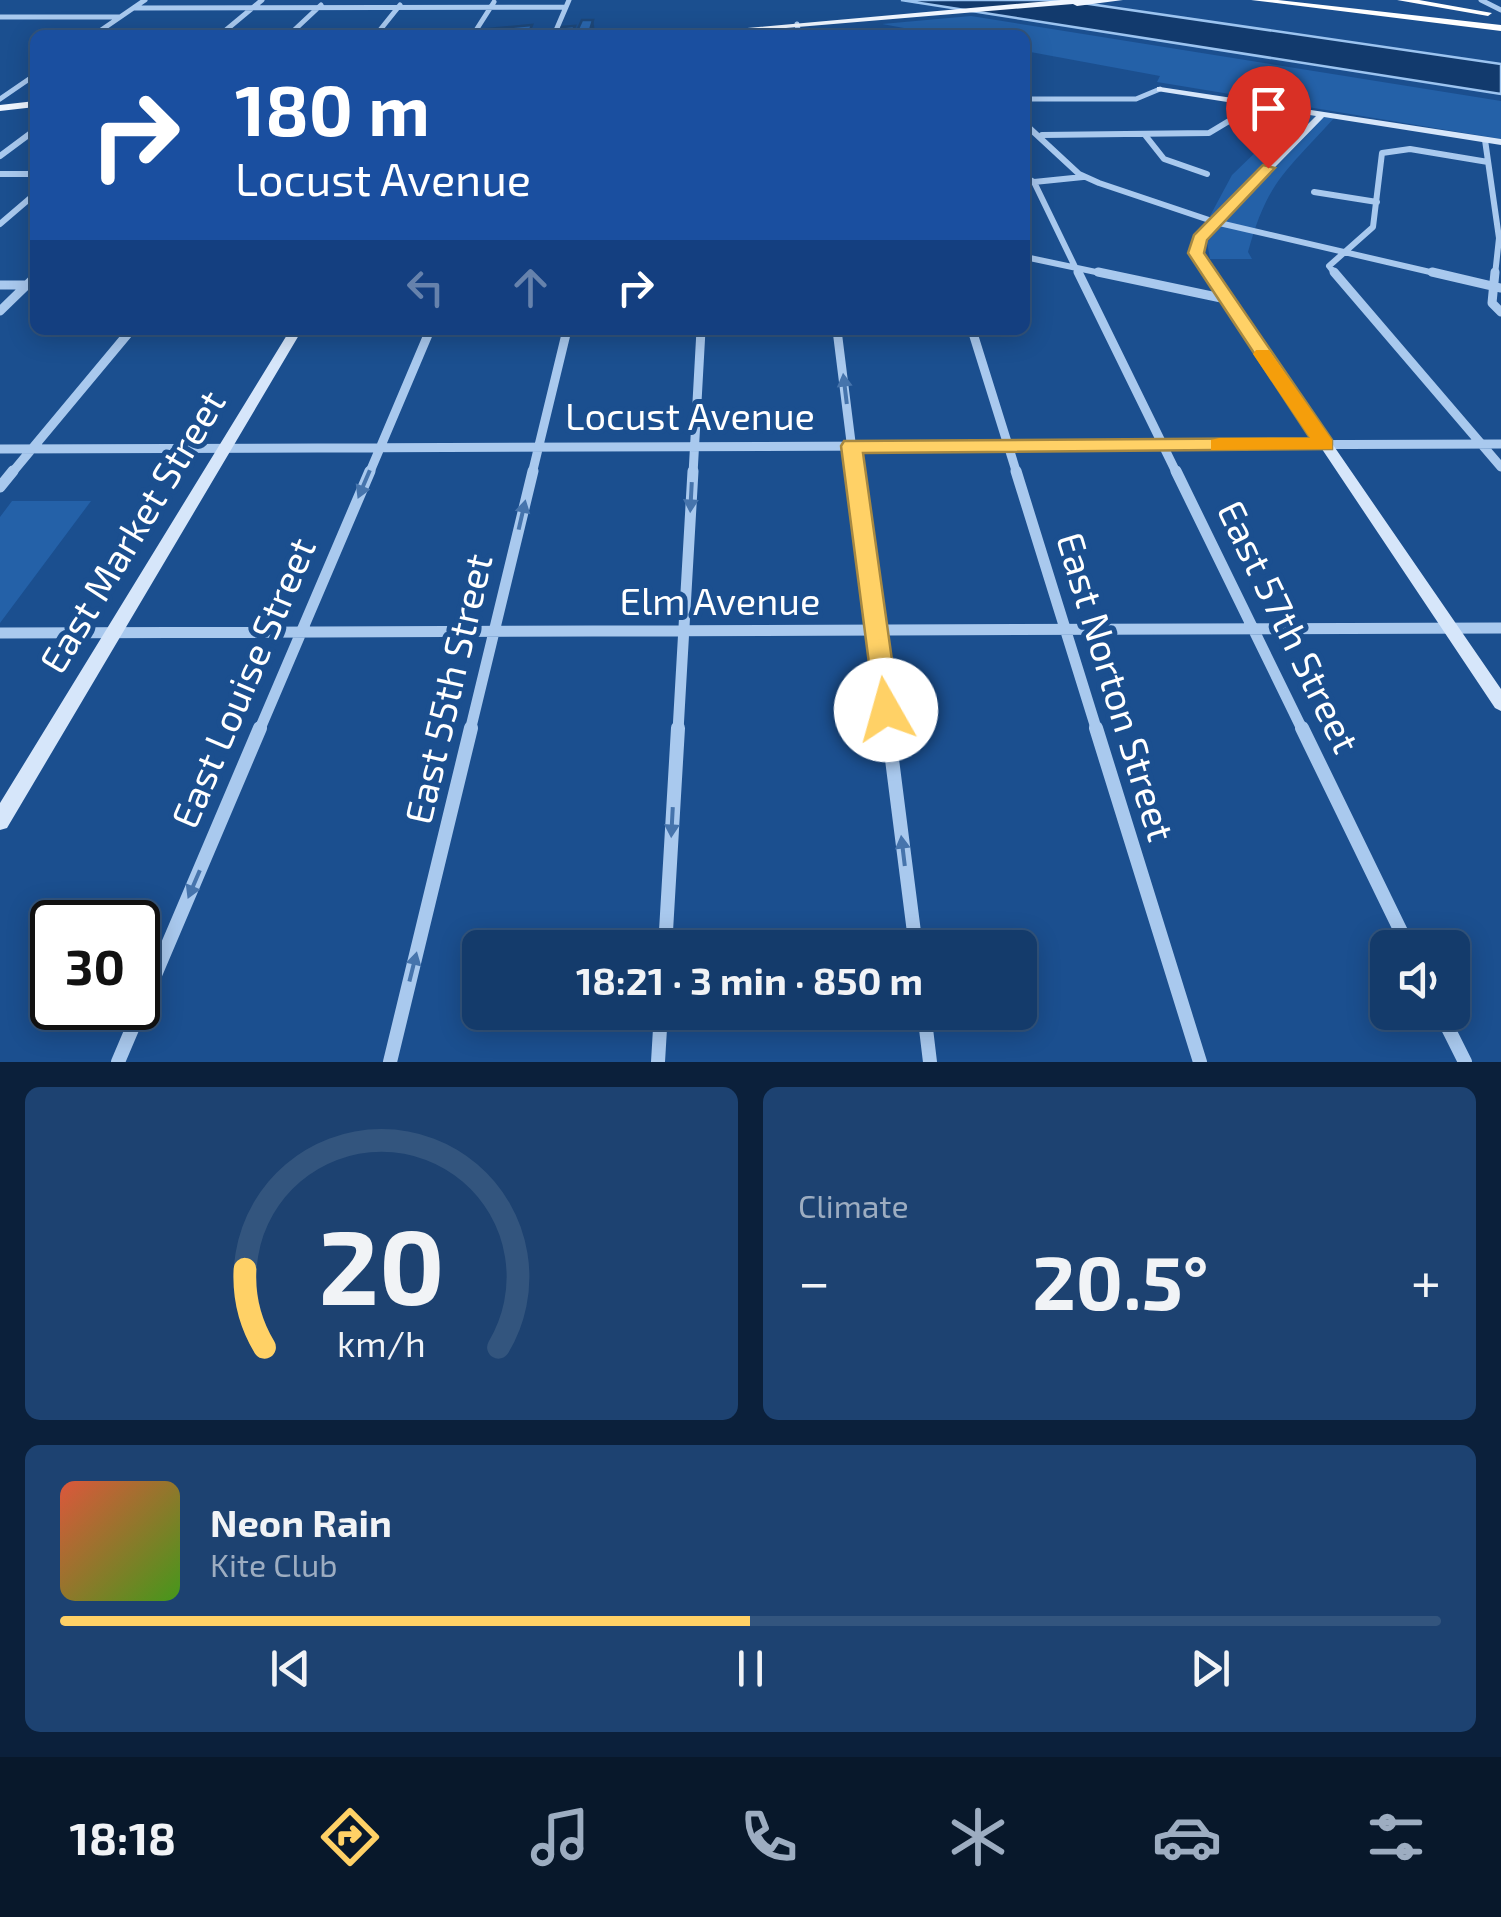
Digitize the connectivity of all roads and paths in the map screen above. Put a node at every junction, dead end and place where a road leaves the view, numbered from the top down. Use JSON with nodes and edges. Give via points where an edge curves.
{"nodes":[{"id":1,"x":145,"y":0,"type":"edge"},
{"id":2,"x":262,"y":0,"type":"edge"},
{"id":3,"x":326,"y":0,"type":"edge"},
{"id":4,"x":404,"y":0,"type":"edge"},
{"id":5,"x":1088,"y":0,"type":"edge"},
{"id":6,"x":1119,"y":0,"type":"edge"},
{"id":7,"x":1255,"y":0,"type":"edge"},
{"id":8,"x":1311,"y":0,"type":"edge"},
{"id":9,"x":1349,"y":0,"type":"edge"},
{"id":10,"x":1401,"y":0,"type":"edge"},
{"id":11,"x":1481,"y":0,"type":"edge"},
{"id":12,"x":1104,"y":1,"type":"edge"},
{"id":13,"x":1385,"y":1,"type":"edge"},
{"id":14,"x":493,"y":3,"type":"edge"},
{"id":15,"x":568,"y":4,"type":"edge"},
{"id":16,"x":399,"y":6,"type":"junction"},
{"id":17,"x":318,"y":7,"type":"junction"},
{"id":18,"x":134,"y":8,"type":"junction"},
{"id":19,"x":253,"y":8,"type":"junction"},
{"id":20,"x":0,"y":17,"type":"edge"},
{"id":21,"x":120,"y":17,"type":"junction"},
{"id":22,"x":1500,"y":18,"type":"edge"},
{"id":23,"x":863,"y":20,"type":"junction"},
{"id":24,"x":798,"y":29,"type":"edge"},
{"id":25,"x":101,"y":30,"type":"edge"},
{"id":26,"x":226,"y":30,"type":"edge"},
{"id":27,"x":293,"y":30,"type":"edge"},
{"id":28,"x":380,"y":30,"type":"edge"},
{"id":29,"x":477,"y":30,"type":"edge"},
{"id":30,"x":556,"y":30,"type":"edge"},
{"id":31,"x":30,"y":79,"type":"edge"},
{"id":32,"x":1160,"y":89,"type":"joint"},
{"id":33,"x":1030,"y":99,"type":"edge"},
{"id":34,"x":30,"y":102,"type":"edge"},
{"id":35,"x":1254,"y":102,"type":"junction"},
{"id":36,"x":0,"y":103,"type":"edge"},
{"id":37,"x":1322,"y":113,"type":"junction"},
{"id":38,"x":1030,"y":128,"type":"edge"},
{"id":39,"x":30,"y":134,"type":"edge"},
{"id":40,"x":1040,"y":135,"type":"junction"},
{"id":41,"x":1145,"y":135,"type":"junction"},
{"id":42,"x":1485,"y":140,"type":"junction"},
{"id":43,"x":1501,"y":142,"type":"edge"},
{"id":44,"x":0,"y":156,"type":"edge"},
{"id":45,"x":1488,"y":162,"type":"junction"},
{"id":46,"x":0,"y":174,"type":"edge"},
{"id":47,"x":30,"y":174,"type":"edge"},
{"id":48,"x":1207,"y":174,"type":"dead end"},
{"id":49,"x":1083,"y":177,"type":"junction"},
{"id":50,"x":1030,"y":179,"type":"edge"},
{"id":51,"x":1314,"y":192,"type":"dead end"},
{"id":52,"x":30,"y":198,"type":"edge"},
{"id":53,"x":1376,"y":202,"type":"junction"},
{"id":54,"x":1215,"y":222,"type":"junction"},
{"id":55,"x":0,"y":224,"type":"edge"},
{"id":56,"x":1346,"y":252,"type":"junction"},
{"id":57,"x":1030,"y":258,"type":"edge"},
{"id":58,"x":1075,"y":268,"type":"junction"},
{"id":59,"x":0,"y":285,"type":"edge"},
{"id":60,"x":30,"y":285,"type":"edge"},
{"id":61,"x":30,"y":286,"type":"edge"},
{"id":62,"x":1497,"y":286,"type":"edge"},
{"id":63,"x":1226,"y":299,"type":"junction"},
{"id":64,"x":0,"y":311,"type":"edge"},
{"id":65,"x":1501,"y":312,"type":"edge"},
{"id":66,"x":127,"y":335,"type":"edge"},
{"id":67,"x":293,"y":335,"type":"edge"},
{"id":68,"x":428,"y":335,"type":"edge"},
{"id":69,"x":565,"y":335,"type":"edge"},
{"id":70,"x":701,"y":335,"type":"edge"},
{"id":71,"x":838,"y":335,"type":"edge"},
{"id":72,"x":974,"y":335,"type":"edge"},
{"id":73,"x":1325,"y":444,"type":"junction"},
{"id":74,"x":1481,"y":444,"type":"junction"},
{"id":75,"x":1501,"y":444,"type":"edge"},
{"id":76,"x":1162,"y":445,"type":"junction"},
{"id":77,"x":852,"y":446,"type":"junction"},
{"id":78,"x":1008,"y":446,"type":"junction"},
{"id":79,"x":538,"y":447,"type":"junction"},
{"id":80,"x":694,"y":447,"type":"junction"},
{"id":81,"x":224,"y":448,"type":"junction"},
{"id":82,"x":379,"y":448,"type":"junction"},
{"id":83,"x":0,"y":449,"type":"edge"},
{"id":84,"x":31,"y":449,"type":"junction"},
{"id":85,"x":1501,"y":467,"type":"edge"},
{"id":86,"x":0,"y":487,"type":"edge"},
{"id":87,"x":1449,"y":628,"type":"junction"},
{"id":88,"x":1501,"y":628,"type":"edge"},
{"id":89,"x":1066,"y":630,"type":"junction"},
{"id":90,"x":1253,"y":630,"type":"junction"},
{"id":91,"x":875,"y":631,"type":"junction"},
{"id":92,"x":494,"y":632,"type":"junction"},
{"id":93,"x":683,"y":632,"type":"junction"},
{"id":94,"x":300,"y":633,"type":"junction"},
{"id":95,"x":0,"y":634,"type":"edge"},
{"id":96,"x":113,"y":634,"type":"junction"},
{"id":97,"x":1501,"y":703,"type":"edge"},
{"id":98,"x":0,"y":822,"type":"edge"},
{"id":99,"x":666,"y":930,"type":"edge"},
{"id":100,"x":914,"y":930,"type":"edge"},
{"id":101,"x":1399,"y":930,"type":"edge"},
{"id":102,"x":660,"y":1030,"type":"edge"},
{"id":103,"x":926,"y":1030,"type":"edge"},
{"id":104,"x":1449,"y":1030,"type":"edge"},
{"id":105,"x":118,"y":1062,"type":"edge"},
{"id":106,"x":390,"y":1062,"type":"edge"},
{"id":107,"x":658,"y":1062,"type":"edge"},
{"id":108,"x":930,"y":1062,"type":"edge"},
{"id":109,"x":1200,"y":1062,"type":"edge"},
{"id":110,"x":1465,"y":1062,"type":"edge"}],
"edges":[{"from":1,"to":18,"type":"street"},
{"from":2,"to":19,"type":"street"},
{"from":3,"to":17,"type":"street"},
{"from":4,"to":16,"type":"street"},
{"from":5,"to":23,"type":"main road"},
{"from":6,"to":12,"type":"main road"},
{"from":7,"to":22,"type":"highway"},
{"from":8,"to":22,"type":"highway"},
{"from":9,"to":22,"type":"highway"},
{"from":10,"to":22,"type":"highway"},
{"from":11,"to":22,"type":"street"},
{"from":12,"to":23,"type":"main road"},
{"from":13,"to":22,"type":"highway"},
{"from":14,"to":15,"type":"street"},
{"from":14,"to":16,"type":"street"},
{"from":14,"to":29,"type":"street"},
{"from":15,"to":30,"type":"street"},
{"from":16,"to":17,"type":"street"},
{"from":16,"to":28,"type":"street"},
{"from":17,"to":19,"type":"street"},
{"from":17,"to":27,"type":"street"},
{"from":18,"to":19,"type":"street"},
{"from":18,"to":21,"type":"street"},
{"from":19,"to":26,"type":"street"},
{"from":20,"to":21,"type":"street"},
{"from":21,"to":25,"type":"street"},
{"from":23,"to":24,"type":"main road"},
{"from":31,"to":36,"type":"street"},
{"from":32,"to":33,"type":"street","via":[[1136,99]]},
{"from":32,"to":35,"type":"street"},
{"from":34,"to":36,"type":"main road"},
{"from":35,"to":37,"type":"street"},
{"from":35,"to":41,"type":"street","via":[[1214,132]]},
{"from":37,"to":42,"type":"street"},
{"from":37,"to":54,"type":"street"},
{"from":38,"to":40,"type":"street"},
{"from":39,"to":44,"type":"street"},
{"from":40,"to":41,"type":"street"},
{"from":40,"to":49,"type":"street"},
{"from":41,"to":48,"type":"street","via":[[1164,159]]},
{"from":42,"to":43,"type":"street"},
{"from":42,"to":45,"type":"street"},
{"from":45,"to":53,"type":"street","via":[[1410,149],[1382,153]]},
{"from":45,"to":62,"type":"street","via":[[1499,238]]},
{"from":46,"to":47,"type":"street"},
{"from":49,"to":50,"type":"street"},
{"from":49,"to":54,"type":"street"},
{"from":50,"to":58,"type":"street","name":"East 57th Street"},
{"from":51,"to":53,"type":"street"},
{"from":52,"to":55,"type":"street"},
{"from":53,"to":56,"type":"street","via":[[1372,228]]},
{"from":54,"to":56,"type":"street"},
{"from":54,"to":63,"type":"street","via":[[1196,253]]},
{"from":56,"to":62,"type":"street"},
{"from":56,"to":74,"type":"street","via":[[1330,266]]},
{"from":57,"to":58,"type":"street"},
{"from":58,"to":63,"type":"street"},
{"from":58,"to":76,"type":"street","name":"East 57th Street"},
{"from":59,"to":60,"type":"street"},
{"from":61,"to":64,"type":"street"},
{"from":62,"to":65,"type":"street","via":[[1492,303]]},
{"from":63,"to":73,"type":"street"},
{"from":66,"to":84,"type":"street"},
{"from":67,"to":81,"type":"street","name":"East Market Street"},
{"from":68,"to":82,"type":"street","name":"East Louise Street"},
{"from":69,"to":79,"type":"street","name":"East 55th Street"},
{"from":70,"to":80,"type":"street"},
{"from":77,"to":71,"type":"street","one_way":true},
{"from":72,"to":78,"type":"street","name":"East Norton Street"},
{"from":73,"to":74,"type":"street","name":"Locust Avenue"},
{"from":73,"to":76,"type":"street","name":"Locust Avenue"},
{"from":73,"to":87,"type":"street"},
{"from":74,"to":75,"type":"street","name":"Locust Avenue"},
{"from":74,"to":85,"type":"street"},
{"from":76,"to":78,"type":"street","name":"Locust Avenue"},
{"from":76,"to":90,"type":"street","name":"East 57th Street"},
{"from":77,"to":78,"type":"street","name":"Locust Avenue"},
{"from":77,"to":80,"type":"street","name":"Locust Avenue"},
{"from":77,"to":91,"type":"street"},
{"from":78,"to":89,"type":"street","name":"East Norton Street"},
{"from":79,"to":80,"type":"street","name":"Locust Avenue"},
{"from":79,"to":82,"type":"street","name":"Locust Avenue"},
{"from":92,"to":79,"type":"street","name":"East 55th Street","one_way":true},
{"from":80,"to":93,"type":"street","one_way":true},
{"from":81,"to":82,"type":"street","name":"Locust Avenue"},
{"from":81,"to":84,"type":"street","name":"Locust Avenue"},
{"from":81,"to":96,"type":"street","name":"East Market Street"},
{"from":82,"to":94,"type":"street","name":"East Louise Street","one_way":true},
{"from":83,"to":84,"type":"street","name":"Locust Avenue"},
{"from":84,"to":86,"type":"street"},
{"from":87,"to":88,"type":"street","name":"Elm Avenue"},
{"from":87,"to":90,"type":"street","name":"Elm Avenue"},
{"from":87,"to":97,"type":"street"},
{"from":89,"to":90,"type":"street","name":"Elm Avenue"},
{"from":89,"to":91,"type":"street","name":"Elm Avenue"},
{"from":89,"to":109,"type":"street","name":"East Norton Street"},
{"from":90,"to":101,"type":"street","name":"East 57th Street"},
{"from":91,"to":93,"type":"street","name":"Elm Avenue"},
{"from":100,"to":91,"type":"street","one_way":true},
{"from":92,"to":93,"type":"street","name":"Elm Avenue"},
{"from":92,"to":94,"type":"street","name":"Elm Avenue"},
{"from":106,"to":92,"type":"street","name":"East 55th Street","one_way":true},
{"from":93,"to":99,"type":"street","one_way":true},
{"from":94,"to":96,"type":"street","name":"Elm Avenue"},
{"from":94,"to":105,"type":"street","name":"East Louise Street","one_way":true},
{"from":95,"to":96,"type":"street","name":"Elm Avenue"},
{"from":96,"to":98,"type":"street","name":"East Market Street"},
{"from":102,"to":107,"type":"street"},
{"from":103,"to":108,"type":"street"},
{"from":104,"to":110,"type":"street"}]}
